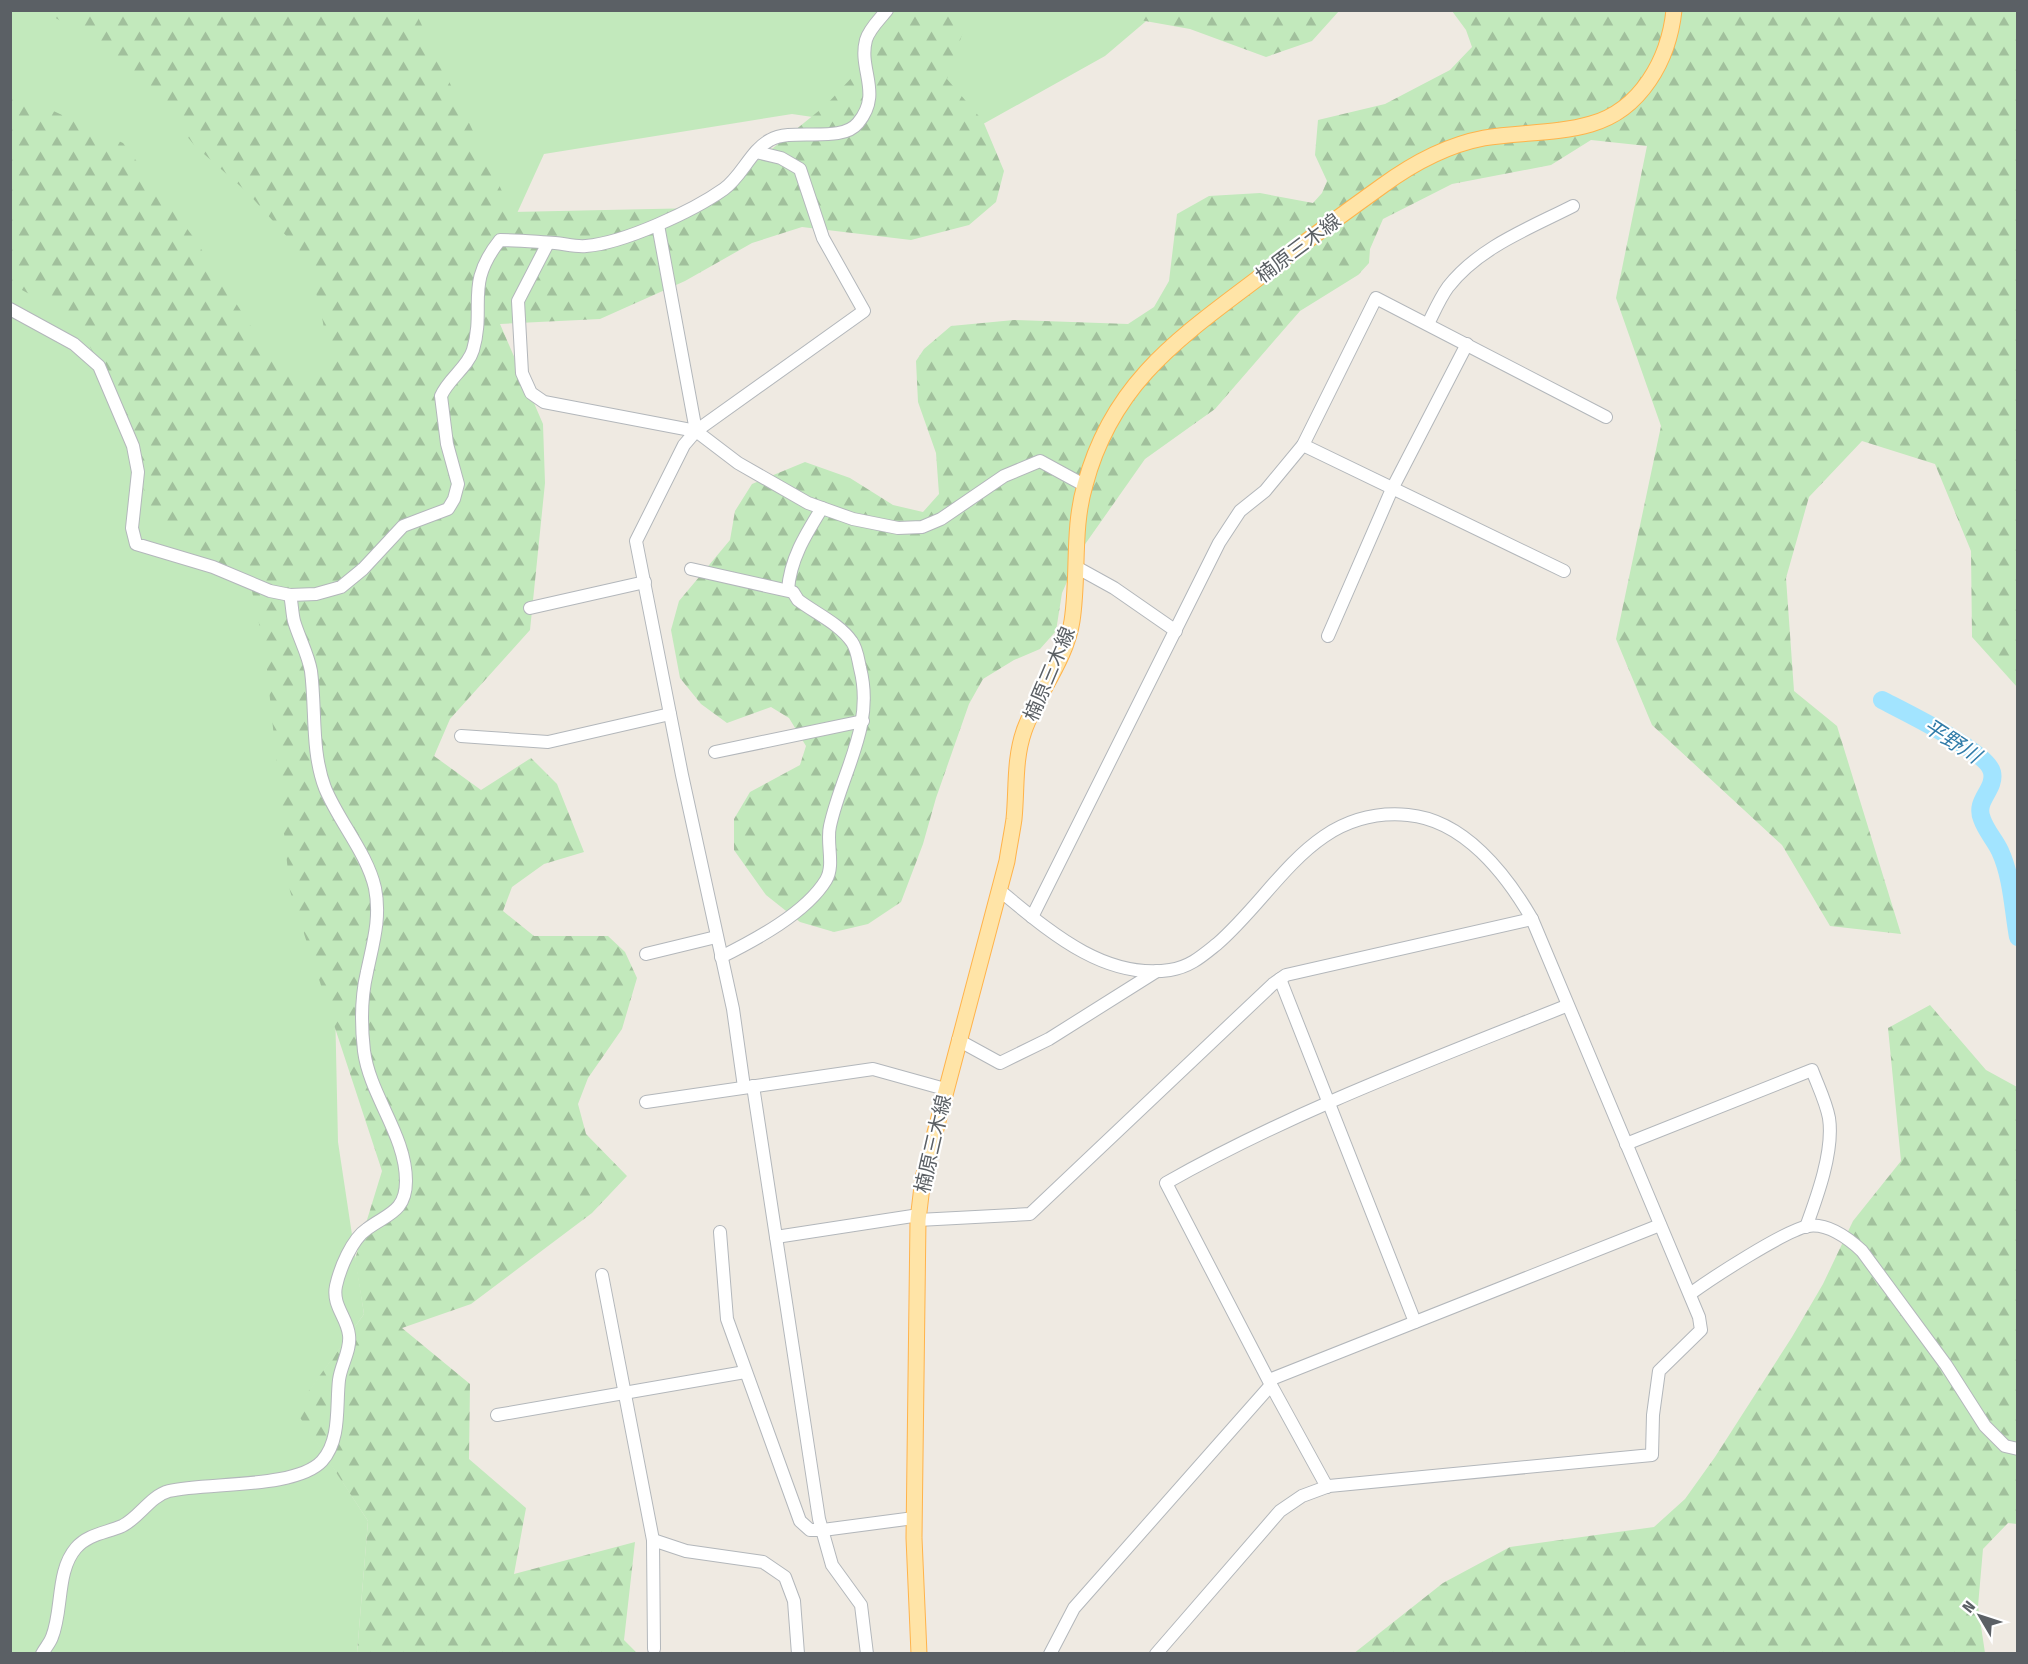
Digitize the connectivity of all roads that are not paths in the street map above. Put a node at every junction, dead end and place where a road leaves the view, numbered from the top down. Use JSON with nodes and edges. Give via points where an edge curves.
{"nodes":[{"id":1,"x":887,"y":10,"type":"edge"},
{"id":2,"x":1674,"y":10,"type":"edge"},
{"id":3,"x":756,"y":152,"type":"junction"},
{"id":4,"x":1574,"y":206,"type":"dead end"},
{"id":5,"x":658,"y":225,"type":"junction"},
{"id":6,"x":548,"y":243,"type":"junction"},
{"id":7,"x":10,"y":309,"type":"edge"},
{"id":8,"x":1428,"y":324,"type":"junction"},
{"id":9,"x":1467,"y":344,"type":"junction"},
{"id":10,"x":1606,"y":417,"type":"dead end"},
{"id":11,"x":696,"y":431,"type":"junction"},
{"id":12,"x":1303,"y":445,"type":"junction"},
{"id":13,"x":1084,"y":485,"type":"junction"},
{"id":14,"x":1392,"y":489,"type":"junction"},
{"id":15,"x":822,"y":508,"type":"junction"},
{"id":16,"x":1076,"y":567,"type":"junction"},
{"id":17,"x":691,"y":569,"type":"dead end"},
{"id":18,"x":1564,"y":571,"type":"dead end"},
{"id":19,"x":645,"y":582,"type":"junction"},
{"id":20,"x":788,"y":590,"type":"junction"},
{"id":21,"x":290,"y":595,"type":"junction"},
{"id":22,"x":530,"y":608,"type":"dead end"},
{"id":23,"x":1176,"y":631,"type":"junction"},
{"id":24,"x":1328,"y":636,"type":"dead end"},
{"id":25,"x":670,"y":714,"type":"junction"},
{"id":26,"x":862,"y":721,"type":"junction"},
{"id":27,"x":461,"y":736,"type":"dead end"},
{"id":28,"x":714,"y":752,"type":"dead end"},
{"id":29,"x":999,"y":890,"type":"junction"},
{"id":30,"x":1032,"y":917,"type":"junction"},
{"id":31,"x":1532,"y":919,"type":"junction"},
{"id":32,"x":716,"y":937,"type":"junction"},
{"id":33,"x":646,"y":954,"type":"dead end"},
{"id":34,"x":721,"y":957,"type":"junction"},
{"id":35,"x":1158,"y":971,"type":"junction"},
{"id":36,"x":1281,"y":979,"type":"junction"},
{"id":37,"x":1566,"y":1006,"type":"junction"},
{"id":38,"x":958,"y":1040,"type":"junction"},
{"id":39,"x":748,"y":1087,"type":"junction"},
{"id":40,"x":945,"y":1089,"type":"junction"},
{"id":41,"x":1328,"y":1101,"type":"junction"},
{"id":42,"x":646,"y":1102,"type":"dead end"},
{"id":43,"x":1626,"y":1144,"type":"junction"},
{"id":44,"x":918,"y":1217,"type":"junction"},
{"id":45,"x":1660,"y":1225,"type":"junction"},
{"id":46,"x":1806,"y":1227,"type":"junction"},
{"id":47,"x":720,"y":1232,"type":"dead end"},
{"id":48,"x":776,"y":1237,"type":"junction"},
{"id":49,"x":602,"y":1275,"type":"dead end"},
{"id":50,"x":1690,"y":1294,"type":"junction"},
{"id":51,"x":1416,"y":1322,"type":"junction"},
{"id":52,"x":745,"y":1372,"type":"junction"},
{"id":53,"x":1270,"y":1383,"type":"junction"},
{"id":54,"x":626,"y":1393,"type":"junction"},
{"id":55,"x":496,"y":1415,"type":"dead end"},
{"id":56,"x":2018,"y":1449,"type":"edge"},
{"id":57,"x":1327,"y":1487,"type":"junction"},
{"id":58,"x":914,"y":1518,"type":"junction"},
{"id":59,"x":823,"y":1530,"type":"junction"},
{"id":60,"x":653,"y":1540,"type":"junction"},
{"id":61,"x":654,"y":1649,"type":"dead end"},
{"id":62,"x":42,"y":1653,"type":"edge"},
{"id":63,"x":798,"y":1653,"type":"edge"},
{"id":64,"x":867,"y":1653,"type":"edge"},
{"id":65,"x":920,"y":1653,"type":"edge"},
{"id":66,"x":1050,"y":1653,"type":"edge"},
{"id":67,"x":1156,"y":1653,"type":"edge"}],
"edges":[{"from":1,"to":3,"type":"street","via":[[865,43],[871,95],[868,108],[856,125],[835,134],[771,139]]},
{"from":2,"to":13,"type":"main road","name":"楠原三木線","via":[[1669,43],[1658,68],[1646,85],[1614,114],[1591,124],[1482,138],[1414,165],[1173,343],[1124,399],[1101,440]]},
{"from":3,"to":5,"type":"street","via":[[735,180],[716,195]]},
{"from":3,"to":11,"type":"street","via":[[782,158],[800,169],[823,238],[864,311]]},
{"from":4,"to":8,"type":"street","via":[[1503,241],[1466,267],[1447,288]]},
{"from":5,"to":6,"type":"street","via":[[612,243]]},
{"from":5,"to":11,"type":"street"},
{"from":6,"to":11,"type":"street","via":[[518,301],[522,373],[531,393],[544,402],[569,409]]},
{"from":6,"to":21,"type":"street","via":[[500,240],[479,275],[472,351],[441,396],[447,444],[458,484],[448,509],[403,526],[341,587],[316,594]]},
{"from":7,"to":21,"type":"street","via":[[74,344],[99,366],[135,454],[138,472],[132,528],[136,544]]},
{"from":8,"to":9,"type":"street"},
{"from":8,"to":12,"type":"street","via":[[1376,298]]},
{"from":9,"to":10,"type":"street"},
{"from":9,"to":14,"type":"street"},
{"from":11,"to":15,"type":"street","via":[[738,464]]},
{"from":11,"to":19,"type":"street","via":[[684,445],[636,541]]},
{"from":12,"to":14,"type":"street"},
{"from":12,"to":23,"type":"street","via":[[1227,529]]},
{"from":13,"to":15,"type":"street","via":[[1040,461],[1004,476],[941,519],[922,527],[898,528]]},
{"from":13,"to":16,"type":"main road","name":"楠原三木線"},
{"from":14,"to":18,"type":"street"},
{"from":14,"to":24,"type":"street"},
{"from":15,"to":20,"type":"street","via":[[793,563]]},
{"from":16,"to":23,"type":"street"},
{"from":16,"to":29,"type":"main road","name":"楠原三木線","via":[[1072,623],[1065,646],[1019,748],[1014,820]]},
{"from":17,"to":20,"type":"street"},
{"from":19,"to":22,"type":"street"},
{"from":19,"to":25,"type":"street"},
{"from":20,"to":26,"type":"street","via":[[851,639],[866,690]]},
{"from":21,"to":62,"type":"street","via":[[294,621],[310,665],[317,760],[325,787],[346,833],[364,859],[374,887],[378,916],[363,1006],[364,1049],[368,1073],[403,1155],[403,1199],[390,1217],[366,1229],[355,1241],[336,1286],[336,1305],[350,1340],[339,1380],[332,1448],[320,1464],[281,1479],[165,1492],[132,1522],[83,1540],[72,1553],[52,1637]]},
{"from":23,"to":30,"type":"street"},
{"from":25,"to":27,"type":"street","via":[[548,742]]},
{"from":25,"to":32,"type":"street"},
{"from":26,"to":28,"type":"street"},
{"from":26,"to":34,"type":"street","via":[[830,825],[827,879],[796,912]]},
{"from":29,"to":30,"type":"street"},
{"from":29,"to":38,"type":"main road","name":"楠原三木線"},
{"from":30,"to":35,"type":"street","via":[[1099,961],[1139,972]]},
{"from":31,"to":35,"type":"street","via":[[1517,893],[1459,833],[1418,816],[1389,813],[1348,822],[1310,846],[1231,931],[1197,961]]},
{"from":31,"to":36,"type":"street"},
{"from":31,"to":37,"type":"street"},
{"from":32,"to":33,"type":"street"},
{"from":32,"to":34,"type":"street"},
{"from":34,"to":39,"type":"street"},
{"from":35,"to":38,"type":"street","via":[[1049,1039],[1000,1063]]},
{"from":36,"to":41,"type":"street"},
{"from":36,"to":44,"type":"street","via":[[1030,1214]]},
{"from":37,"to":41,"type":"street"},
{"from":37,"to":43,"type":"street"},
{"from":38,"to":40,"type":"main road","name":"楠原三木線"},
{"from":39,"to":40,"type":"street","via":[[873,1069]]},
{"from":39,"to":42,"type":"street"},
{"from":39,"to":48,"type":"street"},
{"from":40,"to":44,"type":"main road","name":"楠原三木線","via":[[923,1178]]},
{"from":41,"to":51,"type":"street"},
{"from":41,"to":53,"type":"street","via":[[1166,1183]]},
{"from":43,"to":45,"type":"street"},
{"from":43,"to":46,"type":"street","via":[[1812,1070],[1826,1105],[1829,1128],[1824,1172]]},
{"from":44,"to":48,"type":"street"},
{"from":44,"to":58,"type":"main road","name":"楠原三木線"},
{"from":45,"to":50,"type":"street"},
{"from":45,"to":51,"type":"street"},
{"from":46,"to":50,"type":"street"},
{"from":46,"to":56,"type":"street","via":[[1834,1231],[1862,1251],[1946,1365],[1985,1426],[2005,1446]]},
{"from":47,"to":52,"type":"street","via":[[727,1319]]},
{"from":48,"to":59,"type":"street"},
{"from":49,"to":54,"type":"street"},
{"from":50,"to":57,"type":"street","via":[[1701,1330],[1659,1371],[1652,1455]]},
{"from":51,"to":53,"type":"street"},
{"from":52,"to":54,"type":"street"},
{"from":52,"to":59,"type":"street","via":[[800,1521],[810,1530]]},
{"from":53,"to":57,"type":"street"},
{"from":53,"to":66,"type":"street","via":[[1074,1608]]},
{"from":54,"to":55,"type":"street"},
{"from":54,"to":60,"type":"street"},
{"from":57,"to":67,"type":"street","via":[[1302,1496],[1280,1511]]},
{"from":58,"to":59,"type":"street"},
{"from":58,"to":65,"type":"main road","name":"楠原三木線"},
{"from":59,"to":64,"type":"street","via":[[832,1565],[861,1605]]},
{"from":60,"to":61,"type":"street"},
{"from":60,"to":63,"type":"street","via":[[686,1551],[763,1562],[784,1577],[794,1601]]}]}
